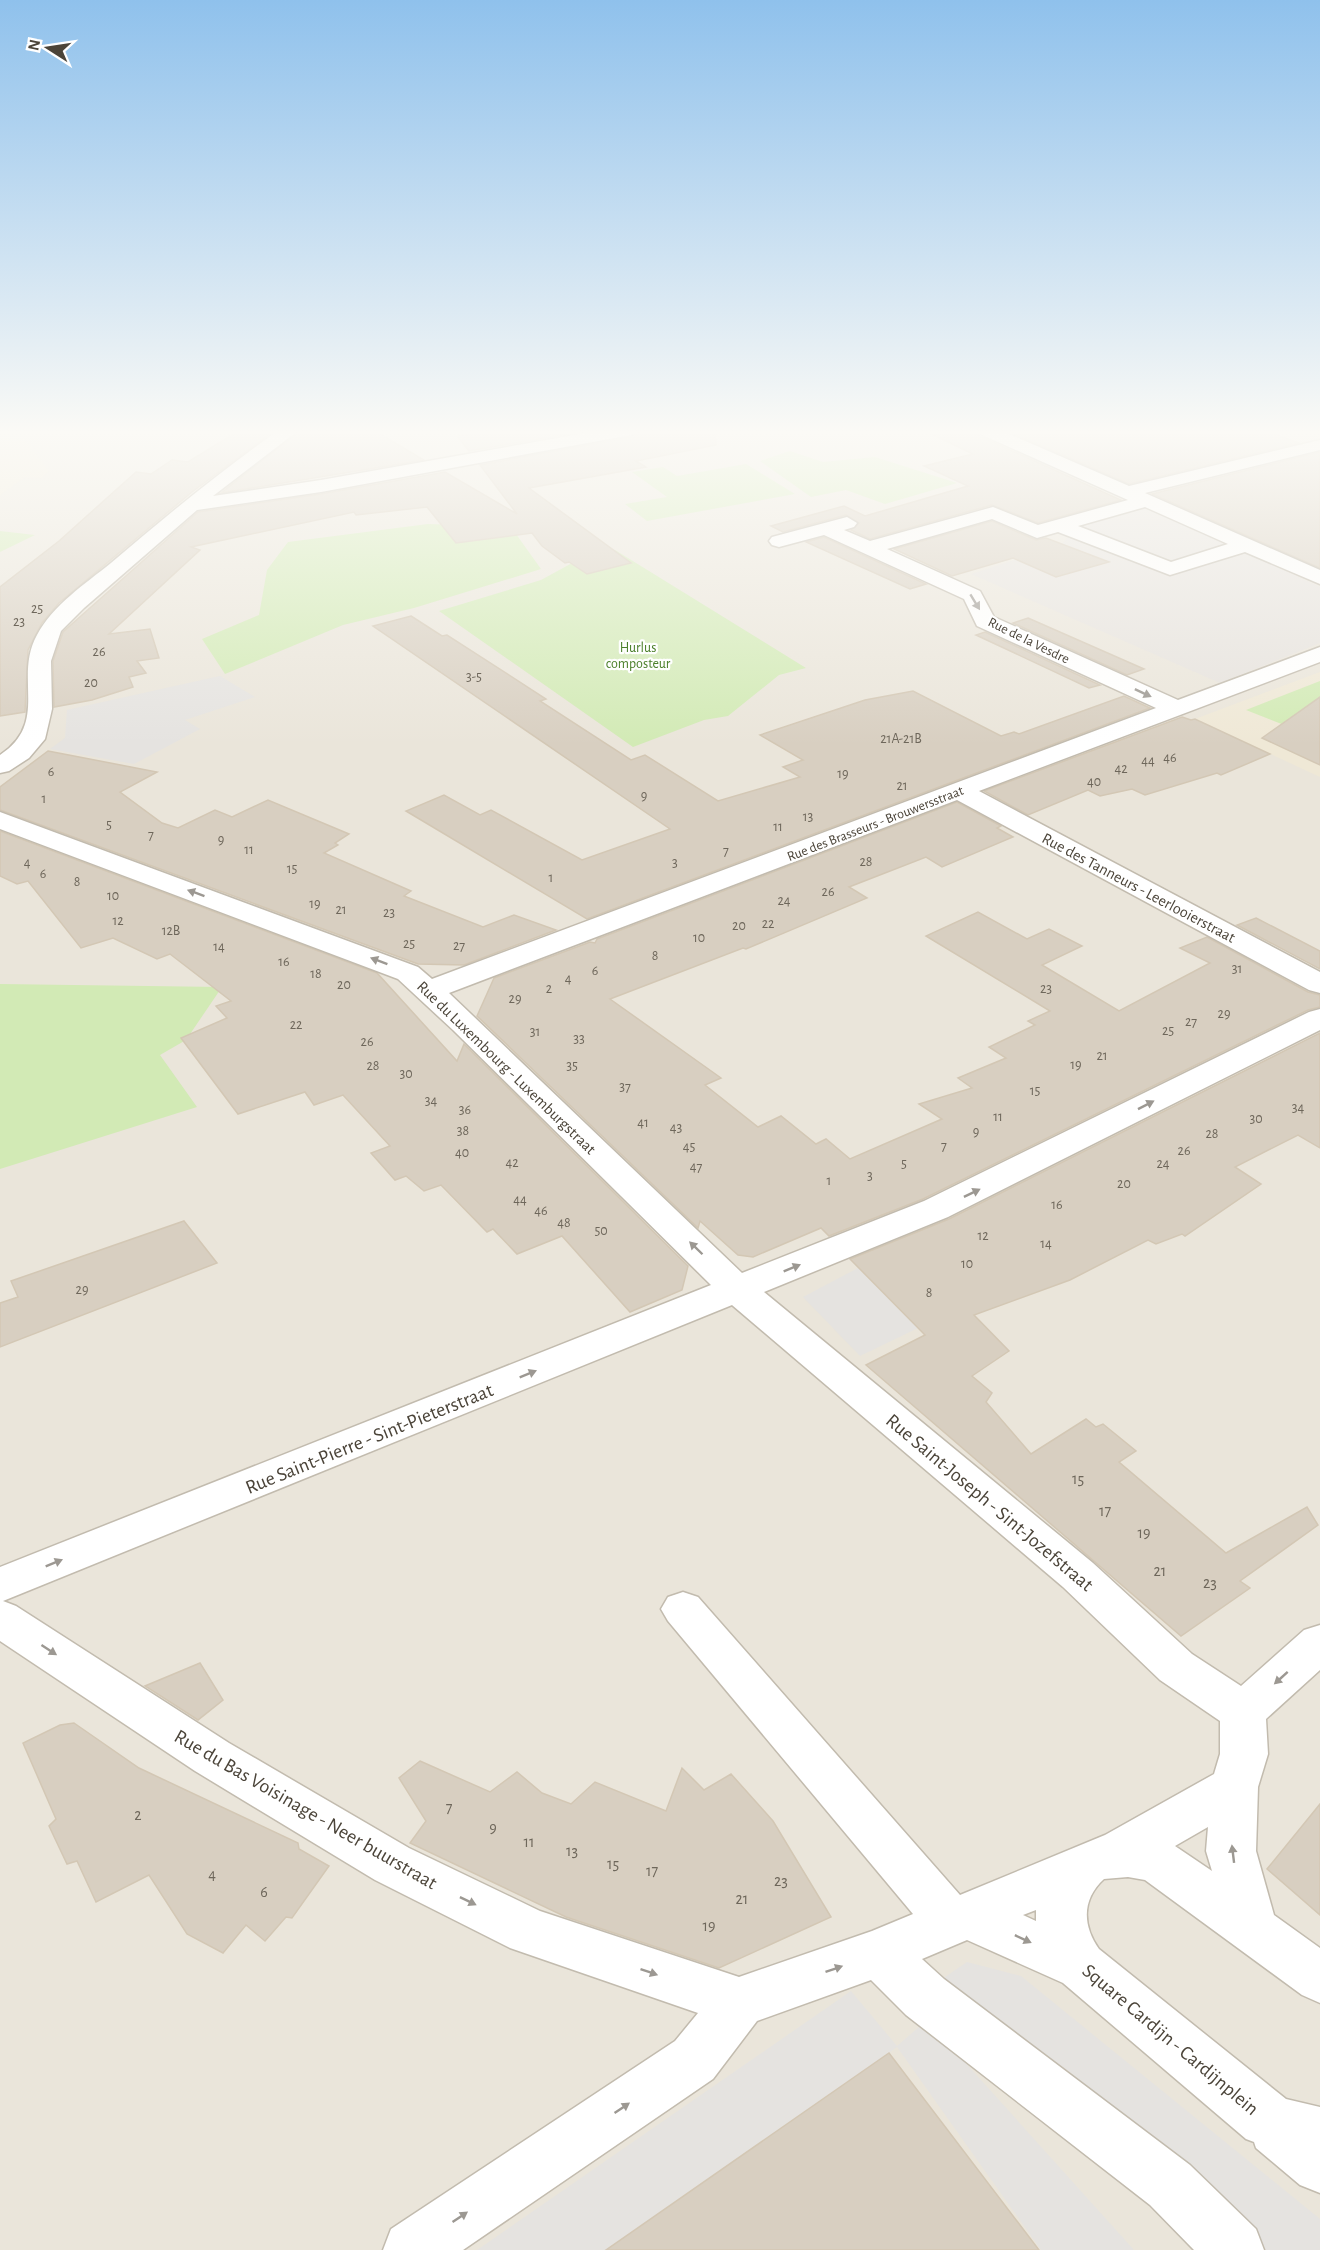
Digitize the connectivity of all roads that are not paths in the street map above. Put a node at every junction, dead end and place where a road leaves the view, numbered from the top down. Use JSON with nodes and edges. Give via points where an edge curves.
{"nodes":[{"id":1,"x":156,"y":535,"type":"edge"},
{"id":2,"x":802,"y":535,"type":"edge"},
{"id":3,"x":840,"y":535,"type":"edge"},
{"id":4,"x":915,"y":535,"type":"edge"},
{"id":5,"x":1082,"y":535,"type":"edge"},
{"id":6,"x":1224,"y":535,"type":"edge"},
{"id":7,"x":779,"y":541,"type":"dead end"},
{"id":8,"x":1247,"y":545,"type":"junction"},
{"id":9,"x":869,"y":548,"type":"junction"},
{"id":10,"x":1320,"y":578,"type":"edge"},
{"id":11,"x":1320,"y":654,"type":"edge"},
{"id":12,"x":1179,"y":709,"type":"junction"},
{"id":13,"x":2,"y":765,"type":"edge"},
{"id":14,"x":959,"y":791,"type":"junction"},
{"id":15,"x":0,"y":820,"type":"edge"},
{"id":16,"x":1320,"y":984,"type":"edge"},
{"id":17,"x":430,"y":990,"type":"junction"},
{"id":18,"x":1320,"y":1018,"type":"edge"},
{"id":19,"x":737,"y":1289,"type":"junction"},
{"id":20,"x":0,"y":1585,"type":"edge"},
{"id":21,"x":683,"y":1609,"type":"dead end"},
{"id":22,"x":0,"y":1618,"type":"edge"},
{"id":23,"x":1320,"y":1643,"type":"edge"},
{"id":24,"x":1243,"y":1712,"type":"junction"},
{"id":25,"x":1234,"y":1787,"type":"junction"},
{"id":26,"x":1097,"y":1861,"type":"junction"},
{"id":27,"x":930,"y":1931,"type":"junction"},
{"id":28,"x":1253,"y":1931,"type":"junction"},
{"id":29,"x":1081,"y":1966,"type":"junction"},
{"id":30,"x":1320,"y":1978,"type":"edge"},
{"id":31,"x":739,"y":2002,"type":"junction"},
{"id":32,"x":1266,"y":2119,"type":"junction"},
{"id":33,"x":1320,"y":2135,"type":"edge"},
{"id":34,"x":1320,"y":2165,"type":"edge"},
{"id":35,"x":412,"y":2250,"type":"edge"},
{"id":36,"x":1235,"y":2250,"type":"edge"}],
"edges":[{"from":1,"to":13,"type":"street","via":[[57,623],[42,651],[38,728],[28,743]]},
{"from":2,"to":7,"type":"street"},
{"from":3,"to":9,"type":"street","name":"Rue de la Vesdre"},
{"from":4,"to":9,"type":"street"},
{"from":5,"to":8,"type":"street","via":[[1170,569]]},
{"from":6,"to":8,"type":"street"},
{"from":8,"to":10,"type":"street"},
{"from":9,"to":12,"type":"street","name":"Rue de la Vesdre","one_way":true,"via":[[973,595],[985,621]]},
{"from":11,"to":12,"type":"street","name":"Rue des Brasseurs - Brouwersstraat"},
{"from":12,"to":14,"type":"street","name":"Rue des Brasseurs - Brouwersstraat"},
{"from":14,"to":16,"type":"street","name":"Rue des Tanneurs - Leerlooierstraat"},
{"from":14,"to":17,"type":"street","name":"Rue des Brasseurs - Brouwersstraat"},
{"from":17,"to":15,"type":"street","name":"Rue du Luxembourg - Luxemburgstraat","one_way":true,"via":[[408,973],[378,961]]},
{"from":19,"to":17,"type":"street","name":"Rue du Luxembourg - Luxemburgstraat","one_way":true},
{"from":19,"to":18,"type":"street","name":"Rue Saint-Pierre - Sint-Pieterstraat","one_way":true,"via":[[975,1191]]},
{"from":20,"to":19,"type":"street","name":"Rue Saint-Pierre - Sint-Pieterstraat","one_way":true},
{"from":19,"to":24,"type":"street","name":"Rue Saint-Joseph - Sint-Jozefstraat","via":[[1078,1575],[1176,1667]]},
{"from":21,"to":27,"type":"street"},
{"from":22,"to":31,"type":"street","name":"Rue du Bas Voisinage - Neer buurstraat","one_way":true,"via":[[212,1757],[392,1864],[528,1930]]},
{"from":23,"to":24,"type":"street","one_way":true},
{"from":24,"to":25,"type":"street","via":[[1244,1754]]},
{"from":25,"to":26,"type":"street"},
{"from":28,"to":25,"type":"street","one_way":true,"via":[[1231,1851]]},
{"from":26,"to":27,"type":"street"},
{"from":26,"to":28,"type":"street","via":[[1138,1855],[1159,1862]]},
{"from":26,"to":29,"type":"street","name":"Square Cardijn - Cardijnplein","via":[[1066,1886],[1060,1911],[1066,1942]]},
{"from":27,"to":29,"type":"street","one_way":true},
{"from":31,"to":27,"type":"street","one_way":true},
{"from":27,"to":36,"type":"street","via":[[925,1997],[1170,2185]]},
{"from":28,"to":30,"type":"street"},
{"from":29,"to":32,"type":"street","name":"Square Cardijn - Cardijnplein"},
{"from":35,"to":31,"type":"street","one_way":true,"via":[[694,2060]]},
{"from":32,"to":33,"type":"street","name":"Square Cardijn - Cardijnplein","via":[[1293,2131]]},
{"from":32,"to":34,"type":"street"}]}
